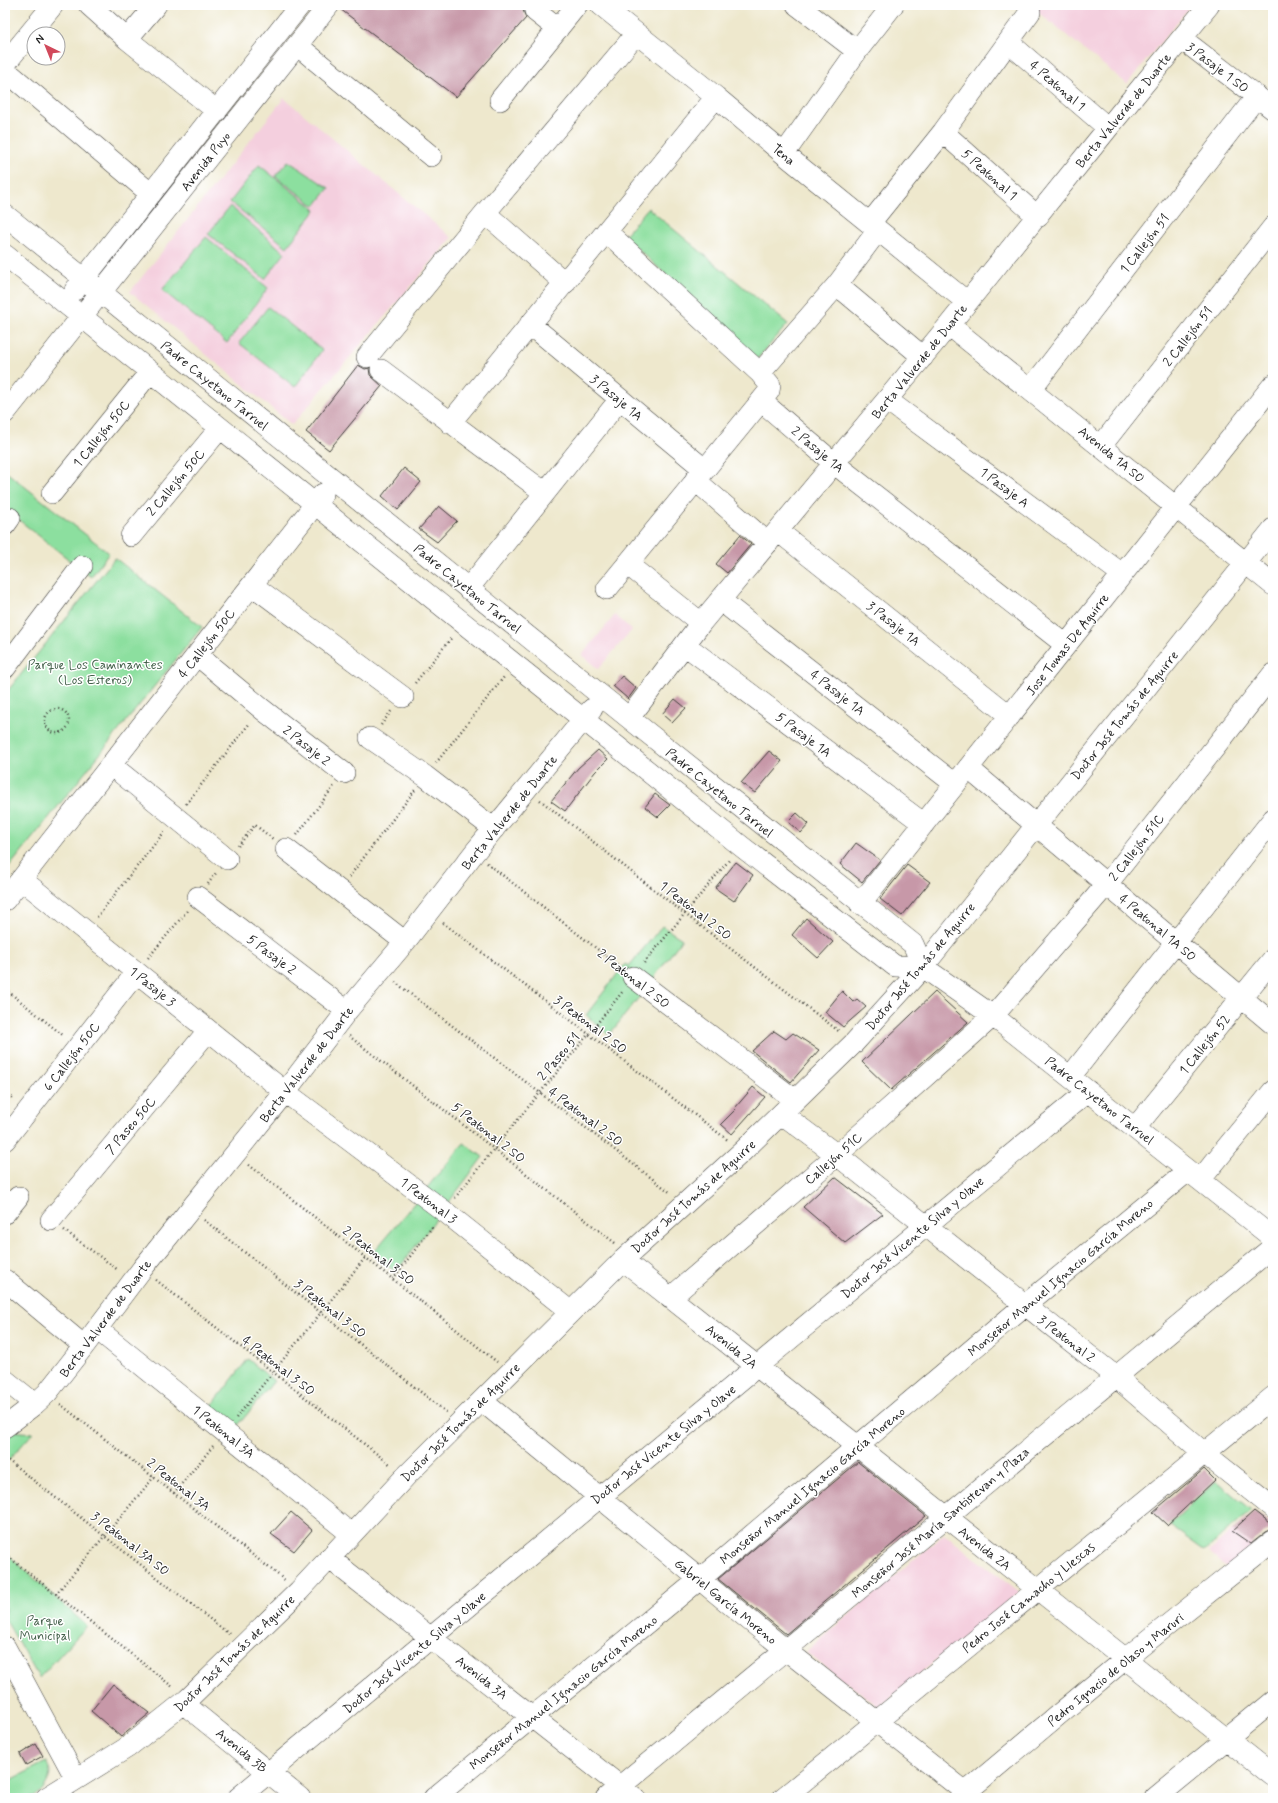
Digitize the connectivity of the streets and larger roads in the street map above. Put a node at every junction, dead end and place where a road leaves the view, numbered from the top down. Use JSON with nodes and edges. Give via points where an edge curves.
{"nodes":[{"id":1,"x":53,"y":5,"type":"edge"},
{"id":2,"x":89,"y":5,"type":"edge"},
{"id":3,"x":156,"y":5,"type":"edge"},
{"id":4,"x":300,"y":5,"type":"edge"},
{"id":5,"x":329,"y":5,"type":"edge"},
{"id":6,"x":577,"y":5,"type":"edge"},
{"id":7,"x":601,"y":5,"type":"edge"},
{"id":8,"x":797,"y":5,"type":"edge"},
{"id":9,"x":893,"y":5,"type":"edge"},
{"id":10,"x":1209,"y":5,"type":"edge"},
{"id":11,"x":535,"y":11,"type":"dead end"},
{"id":12,"x":1030,"y":12,"type":"dead end"},
{"id":13,"x":558,"y":29,"type":"junction"},
{"id":14,"x":636,"y":34,"type":"junction"},
{"id":15,"x":128,"y":39,"type":"junction"},
{"id":16,"x":1182,"y":39,"type":"junction"},
{"id":17,"x":1008,"y":42,"type":"junction"},
{"id":18,"x":297,"y":45,"type":"junction"},
{"id":19,"x":857,"y":51,"type":"junction"},
{"id":20,"x":5,"y":64,"type":"edge"},
{"id":21,"x":5,"y":70,"type":"edge"},
{"id":22,"x":716,"y":97,"type":"junction"},
{"id":23,"x":500,"y":100,"type":"dead end"},
{"id":24,"x":1265,"y":102,"type":"edge"},
{"id":25,"x":217,"y":111,"type":"junction"},
{"id":26,"x":1108,"y":128,"type":"junction"},
{"id":27,"x":943,"y":132,"type":"junction"},
{"id":28,"x":784,"y":154,"type":"junction"},
{"id":29,"x":431,"y":156,"type":"dead end"},
{"id":30,"x":151,"y":194,"type":"junction"},
{"id":31,"x":485,"y":213,"type":"junction"},
{"id":32,"x":5,"y":215,"type":"edge"},
{"id":33,"x":1038,"y":217,"type":"junction"},
{"id":34,"x":1273,"y":226,"type":"edge"},
{"id":35,"x":874,"y":227,"type":"junction"},
{"id":36,"x":607,"y":232,"type":"junction"},
{"id":37,"x":7,"y":262,"type":"edge"},
{"id":38,"x":84,"y":280,"type":"junction"},
{"id":39,"x":565,"y":283,"type":"junction"},
{"id":40,"x":837,"y":285,"type":"junction"},
{"id":41,"x":100,"y":293,"type":"junction"},
{"id":42,"x":967,"y":302,"type":"junction"},
{"id":43,"x":65,"y":303,"type":"junction"},
{"id":44,"x":81,"y":317,"type":"junction"},
{"id":45,"x":530,"y":324,"type":"junction"},
{"id":46,"x":950,"y":325,"type":"junction"},
{"id":47,"x":923,"y":357,"type":"junction"},
{"id":48,"x":150,"y":372,"type":"junction"},
{"id":49,"x":760,"y":373,"type":"junction"},
{"id":50,"x":1273,"y":385,"type":"edge"},
{"id":51,"x":1031,"y":390,"type":"junction"},
{"id":52,"x":620,"y":399,"type":"junction"},
{"id":53,"x":887,"y":400,"type":"junction"},
{"id":54,"x":761,"y":401,"type":"junction"},
{"id":55,"x":5,"y":413,"type":"edge"},
{"id":56,"x":450,"y":422,"type":"junction"},
{"id":57,"x":220,"y":428,"type":"junction"},
{"id":58,"x":1101,"y":446,"type":"junction"},
{"id":59,"x":835,"y":464,"type":"junction"},
{"id":60,"x":700,"y":475,"type":"junction"},
{"id":61,"x":334,"y":481,"type":"junction"},
{"id":62,"x":545,"y":493,"type":"junction"},
{"id":63,"x":52,"y":494,"type":"dead end"},
{"id":64,"x":315,"y":504,"type":"junction"},
{"id":65,"x":1176,"y":506,"type":"junction"},
{"id":66,"x":1273,"y":529,"type":"edge"},
{"id":67,"x":131,"y":536,"type":"dead end"},
{"id":68,"x":773,"y":537,"type":"junction"},
{"id":69,"x":1245,"y":563,"type":"junction"},
{"id":70,"x":627,"y":564,"type":"junction"},
{"id":71,"x":82,"y":566,"type":"dead end"},
{"id":72,"x":1122,"y":574,"type":"junction"},
{"id":73,"x":252,"y":585,"type":"junction"},
{"id":74,"x":1273,"y":585,"type":"edge"},
{"id":75,"x":468,"y":589,"type":"junction"},
{"id":76,"x":607,"y":589,"type":"dead end"},
{"id":77,"x":720,"y":600,"type":"junction"},
{"id":78,"x":701,"y":623,"type":"junction"},
{"id":79,"x":685,"y":645,"type":"junction"},
{"id":80,"x":1066,"y":645,"type":"junction"},
{"id":81,"x":197,"y":656,"type":"junction"},
{"id":82,"x":5,"y":668,"type":"edge"},
{"id":83,"x":1273,"y":674,"type":"edge"},
{"id":84,"x":403,"y":697,"type":"dead end"},
{"id":85,"x":603,"y":697,"type":"junction"},
{"id":86,"x":1010,"y":716,"type":"junction"},
{"id":87,"x":629,"y":718,"type":"junction"},
{"id":88,"x":583,"y":719,"type":"junction"},
{"id":89,"x":370,"y":738,"type":"dead end"},
{"id":90,"x":111,"y":765,"type":"junction"},
{"id":91,"x":968,"y":768,"type":"junction"},
{"id":92,"x":344,"y":773,"type":"road end"},
{"id":93,"x":956,"y":784,"type":"junction"},
{"id":94,"x":1273,"y":818,"type":"edge"},
{"id":95,"x":924,"y":824,"type":"junction"},
{"id":96,"x":1036,"y":825,"type":"junction"},
{"id":97,"x":494,"y":829,"type":"junction"},
{"id":98,"x":286,"y":849,"type":"road end"},
{"id":99,"x":227,"y":859,"type":"dead end"},
{"id":100,"x":21,"y":879,"type":"junction"},
{"id":101,"x":1107,"y":884,"type":"junction"},
{"id":102,"x":198,"y":897,"type":"dead end"},
{"id":103,"x":5,"y":900,"type":"edge"},
{"id":104,"x":860,"y":904,"type":"junction"},
{"id":105,"x":405,"y":942,"type":"junction"},
{"id":106,"x":1176,"y":942,"type":"junction"},
{"id":107,"x":1273,"y":959,"type":"edge"},
{"id":108,"x":923,"y":967,"type":"junction"},
{"id":109,"x":136,"y":972,"type":"junction"},
{"id":110,"x":633,"y":977,"type":"road end"},
{"id":111,"x":1241,"y":998,"type":"junction"},
{"id":112,"x":994,"y":1016,"type":"junction"},
{"id":113,"x":342,"y":1019,"type":"junction"},
{"id":114,"x":1273,"y":1024,"type":"edge"},
{"id":115,"x":208,"y":1030,"type":"junction"},
{"id":116,"x":1070,"y":1077,"type":"junction"},
{"id":117,"x":1088,"y":1091,"type":"junction"},
{"id":118,"x":1273,"y":1091,"type":"edge"},
{"id":119,"x":284,"y":1092,"type":"junction"},
{"id":120,"x":788,"y":1107,"type":"junction"},
{"id":121,"x":1135,"y":1128,"type":"junction"},
{"id":122,"x":5,"y":1140,"type":"edge"},
{"id":123,"x":837,"y":1155,"type":"junction"},
{"id":124,"x":1194,"y":1175,"type":"junction"},
{"id":125,"x":51,"y":1220,"type":"road end"},
{"id":126,"x":926,"y":1226,"type":"junction"},
{"id":127,"x":1271,"y":1233,"type":"edge"},
{"id":128,"x":626,"y":1257,"type":"junction"},
{"id":129,"x":5,"y":1280,"type":"edge"},
{"id":130,"x":670,"y":1298,"type":"junction"},
{"id":131,"x":1025,"y":1304,"type":"junction"},
{"id":132,"x":571,"y":1312,"type":"junction"},
{"id":133,"x":97,"y":1329,"type":"junction"},
{"id":134,"x":84,"y":1346,"type":"junction"},
{"id":135,"x":757,"y":1366,"type":"junction"},
{"id":136,"x":1116,"y":1377,"type":"junction"},
{"id":137,"x":5,"y":1380,"type":"edge"},
{"id":138,"x":1273,"y":1397,"type":"edge"},
{"id":139,"x":41,"y":1399,"type":"junction"},
{"id":140,"x":482,"y":1401,"type":"junction"},
{"id":141,"x":5,"y":1427,"type":"edge"},
{"id":142,"x":857,"y":1446,"type":"junction"},
{"id":143,"x":1204,"y":1453,"type":"junction"},
{"id":144,"x":599,"y":1496,"type":"junction"},
{"id":145,"x":1273,"y":1508,"type":"edge"},
{"id":146,"x":946,"y":1516,"type":"junction"},
{"id":147,"x":351,"y":1534,"type":"junction"},
{"id":148,"x":1273,"y":1541,"type":"edge"},
{"id":149,"x":329,"y":1558,"type":"junction"},
{"id":150,"x":700,"y":1579,"type":"junction"},
{"id":151,"x":1037,"y":1589,"type":"junction"},
{"id":152,"x":432,"y":1637,"type":"junction"},
{"id":153,"x":5,"y":1647,"type":"edge"},
{"id":154,"x":786,"y":1650,"type":"junction"},
{"id":155,"x":1125,"y":1659,"type":"junction"},
{"id":156,"x":1273,"y":1700,"type":"edge"},
{"id":157,"x":186,"y":1701,"type":"junction"},
{"id":158,"x":533,"y":1717,"type":"junction"},
{"id":159,"x":876,"y":1722,"type":"junction"},
{"id":160,"x":1226,"y":1739,"type":"junction"},
{"id":161,"x":270,"y":1772,"type":"junction"},
{"id":162,"x":1273,"y":1776,"type":"edge"},
{"id":163,"x":76,"y":1779,"type":"junction"},
{"id":164,"x":620,"y":1794,"type":"edge"},
{"id":165,"x":966,"y":1796,"type":"edge"},
{"id":166,"x":46,"y":1798,"type":"edge"},
{"id":167,"x":238,"y":1798,"type":"edge"},
{"id":168,"x":300,"y":1798,"type":"edge"},
{"id":169,"x":434,"y":1798,"type":"edge"},
{"id":170,"x":783,"y":1798,"type":"edge"},
{"id":171,"x":1155,"y":1798,"type":"edge"}],
"edges":[{"from":1,"to":20,"type":"street"},
{"from":2,"to":15,"type":"street"},
{"from":3,"to":15,"type":"street"},
{"from":4,"to":25,"type":"street","name":"Avenida Puyo"},
{"from":5,"to":18,"type":"street","name":"Avenida Puyo"},
{"from":6,"to":13,"type":"street"},
{"from":7,"to":14,"type":"street","name":"Tena"},
{"from":8,"to":19,"type":"street"},
{"from":9,"to":19,"type":"street"},
{"from":10,"to":16,"type":"street","name":"Berta Valverde de Duarte"},
{"from":11,"to":13,"type":"street"},
{"from":12,"to":17,"type":"street"},
{"from":13,"to":23,"type":"street"},
{"from":14,"to":22,"type":"street","name":"Tena"},
{"from":14,"to":31,"type":"street"},
{"from":15,"to":25,"type":"street"},
{"from":16,"to":24,"type":"street","name":"3 Pasaje 1 SO"},
{"from":16,"to":26,"type":"street","name":"Berta Valverde de Duarte"},
{"from":17,"to":26,"type":"street","name":"4 Peatonal 1"},
{"from":17,"to":27,"type":"street"},
{"from":18,"to":29,"type":"street"},
{"from":18,"to":41,"type":"street","name":"Avenida Puyo"},
{"from":19,"to":28,"type":"street"},
{"from":21,"to":30,"type":"street"},
{"from":22,"to":28,"type":"street","name":"Tena"},
{"from":22,"to":36,"type":"street"},
{"from":24,"to":51,"type":"street","name":"1 Callejón 51"},
{"from":25,"to":30,"type":"street","name":"Avenida Puyo"},
{"from":26,"to":33,"type":"street","name":"Berta Valverde de Duarte"},
{"from":27,"to":33,"type":"street","name":"5 Peatonal 1"},
{"from":27,"to":35,"type":"street"},
{"from":28,"to":35,"type":"street","name":"Tena"},
{"from":30,"to":38,"type":"street","name":"Avenida Puyo"},
{"from":31,"to":39,"type":"street"},
{"from":31,"to":56,"type":"street","via":[[374,363]]},
{"from":32,"to":38,"type":"street","name":"Padre Cayetano Tarruel"},
{"from":33,"to":42,"type":"street","name":"Berta Valverde de Duarte"},
{"from":34,"to":58,"type":"street","name":"2 Callejón 51"},
{"from":35,"to":40,"type":"street"},
{"from":35,"to":42,"type":"street","name":"Tena"},
{"from":36,"to":39,"type":"street"},
{"from":36,"to":49,"type":"street"},
{"from":37,"to":43,"type":"street"},
{"from":38,"to":41,"type":"street","name":"Padre Cayetano Tarruel"},
{"from":38,"to":43,"type":"street","name":"Avenida Puyo"},
{"from":39,"to":45,"type":"street"},
{"from":40,"to":47,"type":"street"},
{"from":40,"to":49,"type":"street"},
{"from":41,"to":44,"type":"street","name":"Avenida Puyo"},
{"from":41,"to":61,"type":"street","name":"Padre Cayetano Tarruel"},
{"from":42,"to":46,"type":"street","name":"Berta Valverde de Duarte"},
{"from":43,"to":44,"type":"street"},
{"from":44,"to":48,"type":"street"},
{"from":44,"to":55,"type":"street"},
{"from":45,"to":52,"type":"street","name":"3 Pasaje 1A"},
{"from":45,"to":56,"type":"street"},
{"from":46,"to":47,"type":"street","name":"Berta Valverde de Duarte"},
{"from":46,"to":51,"type":"street","name":"Avenida 1A SO"},
{"from":47,"to":53,"type":"street","name":"Berta Valverde de Duarte"},
{"from":48,"to":57,"type":"street"},
{"from":48,"to":63,"type":"street","name":"1 Callejón 50C"},
{"from":49,"to":54,"type":"street","via":[[770,385],[769,391]]},
{"from":50,"to":65,"type":"street","name":"Jose Tomas De Aguirre"},
{"from":51,"to":58,"type":"street","name":"Avenida 1A SO"},
{"from":52,"to":60,"type":"street","name":"3 Pasaje 1A"},
{"from":52,"to":62,"type":"street"},
{"from":53,"to":59,"type":"street","name":"Berta Valverde de Duarte"},
{"from":53,"to":72,"type":"street","name":"1 Pasaje A"},
{"from":54,"to":59,"type":"street","name":"2 Pasaje 1A"},
{"from":54,"to":60,"type":"street"},
{"from":56,"to":62,"type":"street"},
{"from":57,"to":64,"type":"street"},
{"from":57,"to":67,"type":"street","name":"2 Callejón 50C"},
{"from":58,"to":65,"type":"street","name":"Avenida 1A SO"},
{"from":59,"to":68,"type":"street","name":"Berta Valverde de Duarte"},
{"from":59,"to":80,"type":"street","name":"2 Pasaje 1A"},
{"from":60,"to":68,"type":"street","name":"3 Pasaje 1A"},
{"from":60,"to":70,"type":"street"},
{"from":61,"to":64,"type":"street","name":"4 Callejón 50C"},
{"from":61,"to":75,"type":"street","name":"Padre Cayetano Tarruel"},
{"from":62,"to":75,"type":"street"},
{"from":64,"to":73,"type":"street","name":"4 Callejón 50C"},
{"from":64,"to":88,"type":"street"},
{"from":65,"to":69,"type":"street","name":"Avenida 1A SO"},
{"from":65,"to":72,"type":"street","name":"Jose Tomas De Aguirre"},
{"from":66,"to":69,"type":"street","name":"Doctor José Tomás de Aguirre"},
{"from":68,"to":77,"type":"street","name":"Berta Valverde de Duarte"},
{"from":68,"to":86,"type":"street","name":"3 Pasaje 1A"},
{"from":69,"to":74,"type":"street","name":"Avenida 1A SO"},
{"from":69,"to":96,"type":"street","name":"Doctor José Tomás de Aguirre"},
{"from":70,"to":76,"type":"street"},
{"from":70,"to":78,"type":"street"},
{"from":71,"to":82,"type":"street"},
{"from":72,"to":80,"type":"street","name":"Jose Tomas De Aguirre"},
{"from":73,"to":81,"type":"street","name":"4 Callejón 50C"},
{"from":73,"to":84,"type":"street"},
{"from":75,"to":85,"type":"street","name":"Padre Cayetano Tarruel"},
{"from":77,"to":78,"type":"street","name":"Berta Valverde de Duarte"},
{"from":77,"to":93,"type":"street","name":"4 Pasaje 1A"},
{"from":78,"to":79,"type":"street","name":"Berta Valverde de Duarte"},
{"from":79,"to":87,"type":"street","name":"Berta Valverde de Duarte"},
{"from":79,"to":95,"type":"street","name":"5 Pasaje 1A"},
{"from":80,"to":86,"type":"street","name":"Jose Tomas De Aguirre"},
{"from":81,"to":90,"type":"street","name":"4 Callejón 50C"},
{"from":81,"to":92,"type":"street","name":"2 Pasaje 2"},
{"from":83,"to":101,"type":"street","name":"2 Callejón 51C"},
{"from":85,"to":87,"type":"street","name":"Padre Cayetano Tarruel"},
{"from":85,"to":88,"type":"street","name":"Berta Valverde de Duarte"},
{"from":86,"to":91,"type":"street","name":"Jose Tomas De Aguirre"},
{"from":87,"to":104,"type":"street","name":"Padre Cayetano Tarruel"},
{"from":88,"to":97,"type":"street","name":"Berta Valverde de Duarte"},
{"from":88,"to":108,"type":"street","via":[[896,966]]},
{"from":89,"to":97,"type":"street","via":[[426,776]]},
{"from":90,"to":99,"type":"street"},
{"from":90,"to":100,"type":"street","name":"4 Callejón 50C"},
{"from":91,"to":93,"type":"street","name":"Jose Tomas De Aguirre"},
{"from":91,"to":96,"type":"street","name":"4 Peatonal 1A SO"},
{"from":93,"to":95,"type":"street","name":"Jose Tomas De Aguirre"},
{"from":94,"to":106,"type":"street"},
{"from":95,"to":104,"type":"street","name":"Jose Tomas De Aguirre"},
{"from":96,"to":101,"type":"street","name":"4 Peatonal 1A SO"},
{"from":96,"to":108,"type":"street","name":"Doctor José Tomás de Aguirre"},
{"from":97,"to":105,"type":"street","name":"Berta Valverde de Duarte"},
{"from":98,"to":105,"type":"street"},
{"from":100,"to":103,"type":"street","name":"4 Callejón 50C"},
{"from":100,"to":109,"type":"street","name":"1 Pasaje 3"},
{"from":101,"to":106,"type":"street","name":"4 Peatonal 1A SO"},
{"from":101,"to":112,"type":"street","name":"2 Callejón 51C"},
{"from":102,"to":113,"type":"street","name":"5 Pasaje 2"},
{"from":104,"to":108,"type":"street","name":"Padre Cayetano Tarruel","via":[[913,944]]},
{"from":105,"to":113,"type":"street","name":"Berta Valverde de Duarte"},
{"from":106,"to":111,"type":"street","name":"4 Peatonal 1A SO"},
{"from":106,"to":116,"type":"street"},
{"from":107,"to":111,"type":"street","name":"1 Callejón 52"},
{"from":108,"to":112,"type":"street","name":"Padre Cayetano Tarruel"},
{"from":108,"to":120,"type":"street","name":"Doctor José Tomás de Aguirre","via":[[854,1043]]},
{"from":109,"to":115,"type":"street","name":"1 Pasaje 3"},
{"from":109,"to":122,"type":"street","name":"6 Callejón 50C"},
{"from":110,"to":120,"type":"street","name":"2 Peatonal 2 SO"},
{"from":111,"to":114,"type":"street","name":"4 Peatonal 1A SO"},
{"from":111,"to":121,"type":"street","name":"1 Callejón 52"},
{"from":112,"to":116,"type":"street","name":"Padre Cayetano Tarruel"},
{"from":112,"to":123,"type":"street","name":"Callejón 51C"},
{"from":113,"to":119,"type":"street","name":"Berta Valverde de Duarte"},
{"from":115,"to":119,"type":"street","name":"1 Pasaje 3"},
{"from":115,"to":125,"type":"street","name":"7 Paseo 50C"},
{"from":116,"to":117,"type":"street","name":"Padre Cayetano Tarruel"},
{"from":117,"to":121,"type":"street","name":"Padre Cayetano Tarruel"},
{"from":117,"to":126,"type":"street","name":"Doctor José Vicente Silva y Olave"},
{"from":118,"to":124,"type":"street","name":"Monseñor Manuel Ignacio García Moreno"},
{"from":119,"to":132,"type":"street","name":"1 Peatonal 3","via":[[444,1211]]},
{"from":119,"to":133,"type":"street","name":"Berta Valverde de Duarte","via":[[137,1275]]},
{"from":120,"to":123,"type":"street","name":"3 Peatonal 2"},
{"from":120,"to":128,"type":"street","name":"Doctor José Tomás de Aguirre"},
{"from":121,"to":124,"type":"street","name":"Padre Cayetano Tarruel"},
{"from":123,"to":126,"type":"street","name":"3 Peatonal 2"},
{"from":123,"to":130,"type":"street","name":"Callejón 51C"},
{"from":124,"to":127,"type":"street","name":"Padre Cayetano Tarruel"},
{"from":124,"to":131,"type":"street","name":"Monseñor Manuel Ignacio García Moreno"},
{"from":126,"to":131,"type":"street","name":"3 Peatonal 2"},
{"from":126,"to":135,"type":"street","name":"Doctor José Vicente Silva y Olave"},
{"from":127,"to":136,"type":"street","name":"Monseñor José María Santistevan y Plaza"},
{"from":128,"to":130,"type":"street","name":"Avenida 2A"},
{"from":128,"to":132,"type":"street","name":"Doctor José Tomás de Aguirre"},
{"from":129,"to":134,"type":"street"},
{"from":130,"to":135,"type":"street","name":"Avenida 2A"},
{"from":131,"to":136,"type":"street","name":"3 Peatonal 2"},
{"from":131,"to":142,"type":"street","name":"Monseñor Manuel Ignacio García Moreno"},
{"from":132,"to":140,"type":"street","name":"Doctor José Tomás de Aguirre"},
{"from":133,"to":134,"type":"street","name":"Berta Valverde de Duarte"},
{"from":133,"to":147,"type":"street","name":"1 Peatonal 3A"},
{"from":134,"to":139,"type":"street","name":"Berta Valverde de Duarte"},
{"from":135,"to":142,"type":"street","name":"Avenida 2A"},
{"from":135,"to":144,"type":"street","name":"Doctor José Vicente Silva y Olave"},
{"from":136,"to":143,"type":"street","name":"3 Peatonal 2"},
{"from":136,"to":146,"type":"street","name":"Monseñor José María Santistevan y Plaza"},
{"from":137,"to":139,"type":"street"},
{"from":138,"to":143,"type":"street","name":"Pedro José Camacho y Llescas"},
{"from":139,"to":141,"type":"street","name":"Berta Valverde de Duarte"},
{"from":140,"to":144,"type":"street","name":"Gabriel García Moreno"},
{"from":140,"to":147,"type":"street","name":"Doctor José Tomás de Aguirre"},
{"from":142,"to":146,"type":"street","name":"Avenida 2A"},
{"from":142,"to":150,"type":"street","name":"Monseñor Manuel Ignacio García Moreno"},
{"from":143,"to":145,"type":"street","name":"3 Peatonal 2"},
{"from":143,"to":151,"type":"street","name":"Pedro José Camacho y Llescas"},
{"from":144,"to":150,"type":"street","name":"Gabriel García Moreno"},
{"from":144,"to":152,"type":"street","name":"Doctor José Vicente Silva y Olave"},
{"from":146,"to":151,"type":"street","name":"Avenida 2A"},
{"from":146,"to":154,"type":"street","name":"Monseñor José María Santistevan y Plaza"},
{"from":147,"to":149,"type":"street","name":"Doctor José Tomás de Aguirre"},
{"from":148,"to":155,"type":"street","name":"Pedro Ignacio de Olaso y Maruri"},
{"from":149,"to":152,"type":"street","name":"Avenida 3A"},
{"from":149,"to":157,"type":"street","name":"Doctor José Tomás de Aguirre","via":[[299,1591]]},
{"from":150,"to":154,"type":"street","name":"Gabriel García Moreno"},
{"from":150,"to":158,"type":"street","name":"Monseñor Manuel Ignacio García Moreno"},
{"from":151,"to":155,"type":"street","name":"Avenida 2A"},
{"from":151,"to":159,"type":"street","name":"Pedro José Camacho y Llescas"},
{"from":152,"to":158,"type":"street","name":"Avenida 3A"},
{"from":152,"to":161,"type":"street","name":"Doctor José Vicente Silva y Olave"},
{"from":153,"to":163,"type":"street"},
{"from":154,"to":159,"type":"street","name":"Gabriel García Moreno"},
{"from":154,"to":164,"type":"street","name":"Monseñor José María Santistevan y Plaza"},
{"from":155,"to":160,"type":"street","name":"Avenida 2A"},
{"from":155,"to":165,"type":"street","name":"Pedro Ignacio de Olaso y Maruri"},
{"from":156,"to":160,"type":"street"},
{"from":157,"to":161,"type":"street","name":"Avenida 3B"},
{"from":157,"to":163,"type":"street","name":"Doctor José Tomás de Aguirre","via":[[128,1747]]},
{"from":158,"to":164,"type":"street","name":"Avenida 3A"},
{"from":158,"to":169,"type":"street","name":"Monseñor Manuel Ignacio García Moreno"},
{"from":159,"to":165,"type":"street","name":"Gabriel García Moreno"},
{"from":159,"to":170,"type":"street","name":"Pedro José Camacho y Llescas"},
{"from":160,"to":162,"type":"street","name":"Avenida 2A"},
{"from":160,"to":171,"type":"street"},
{"from":161,"to":167,"type":"street","name":"Doctor José Vicente Silva y Olave"},
{"from":161,"to":168,"type":"street","name":"Avenida 3B"},
{"from":163,"to":166,"type":"street","name":"Doctor José Tomás de Aguirre"}]}
